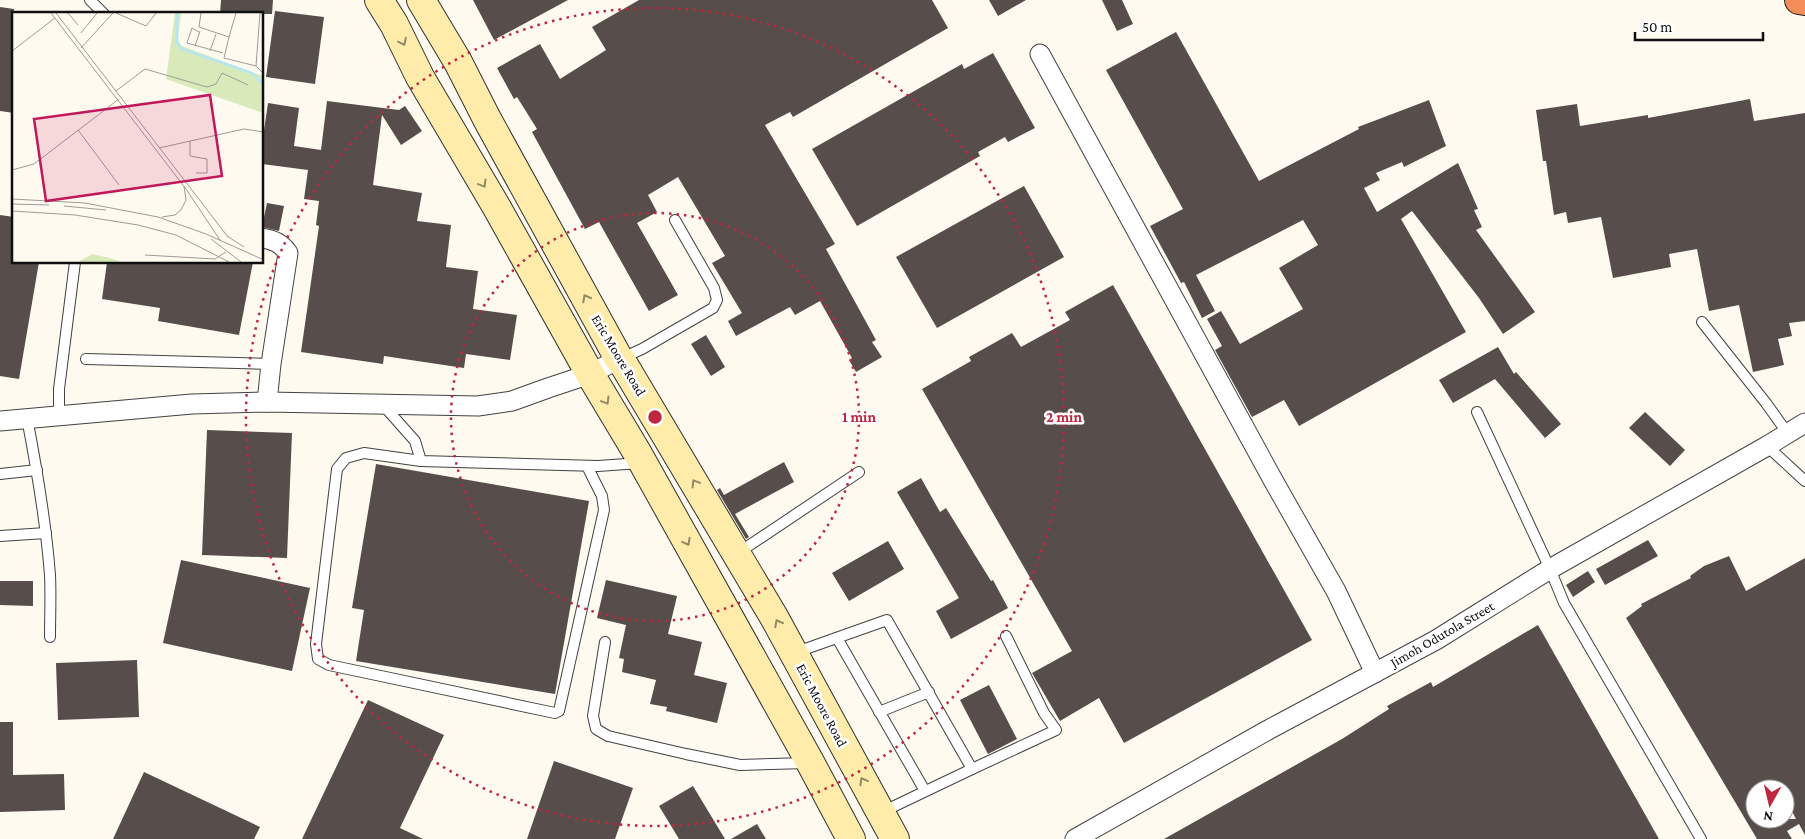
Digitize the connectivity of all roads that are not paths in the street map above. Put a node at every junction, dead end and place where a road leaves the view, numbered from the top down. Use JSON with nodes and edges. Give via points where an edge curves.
{"nodes":[{"id":1,"x":90,"y":0,"type":"edge"},
{"id":2,"x":379,"y":0,"type":"edge"},
{"id":3,"x":421,"y":0,"type":"edge"},
{"id":4,"x":1799,"y":0,"type":"edge"},
{"id":5,"x":1805,"y":1,"type":"edge"},
{"id":6,"x":102,"y":12,"type":"edge"},
{"id":7,"x":1040,"y":54,"type":"dead end"},
{"id":8,"x":675,"y":220,"type":"dead end"},
{"id":9,"x":264,"y":238,"type":"edge"},
{"id":10,"x":75,"y":264,"type":"edge"},
{"id":11,"x":1702,"y":322,"type":"dead end"},
{"id":12,"x":86,"y":359,"type":"dead end"},
{"id":13,"x":619,"y":360,"type":"junction"},
{"id":14,"x":271,"y":364,"type":"junction"},
{"id":15,"x":590,"y":374,"type":"junction"},
{"id":16,"x":267,"y":402,"type":"junction"},
{"id":17,"x":384,"y":406,"type":"junction"},
{"id":18,"x":1477,"y":412,"type":"dead end"},
{"id":19,"x":59,"y":415,"type":"junction"},
{"id":20,"x":27,"y":418,"type":"junction"},
{"id":21,"x":0,"y":421,"type":"edge"},
{"id":22,"x":1805,"y":423,"type":"edge"},
{"id":23,"x":1788,"y":434,"type":"junction"},
{"id":24,"x":1767,"y":446,"type":"junction"},
{"id":25,"x":421,"y":461,"type":"junction"},
{"id":26,"x":643,"y":463,"type":"junction"},
{"id":27,"x":587,"y":466,"type":"junction"},
{"id":28,"x":38,"y":470,"type":"junction"},
{"id":29,"x":859,"y":472,"type":"dead end"},
{"id":30,"x":0,"y":474,"type":"edge"},
{"id":31,"x":1805,"y":481,"type":"edge"},
{"id":32,"x":46,"y":533,"type":"junction"},
{"id":33,"x":0,"y":536,"type":"edge"},
{"id":34,"x":738,"y":554,"type":"junction"},
{"id":35,"x":1550,"y":568,"type":"junction"},
{"id":36,"x":1006,"y":636,"type":"dead end"},
{"id":37,"x":50,"y":637,"type":"dead end"},
{"id":38,"x":837,"y":638,"type":"junction"},
{"id":39,"x":605,"y":642,"type":"dead end"},
{"id":40,"x":794,"y":653,"type":"junction"},
{"id":41,"x":1375,"y":673,"type":"junction"},
{"id":42,"x":929,"y":692,"type":"junction"},
{"id":43,"x":879,"y":712,"type":"junction"},
{"id":44,"x":810,"y":762,"type":"junction"},
{"id":45,"x":972,"y":769,"type":"junction"},
{"id":46,"x":925,"y":791,"type":"junction"},
{"id":47,"x":881,"y":812,"type":"junction"},
{"id":48,"x":851,"y":839,"type":"edge"},
{"id":49,"x":895,"y":839,"type":"edge"},
{"id":50,"x":1075,"y":839,"type":"edge"},
{"id":51,"x":1701,"y":839,"type":"edge"}],
"edges":[{"from":1,"to":6,"type":"lane"},
{"from":2,"to":15,"type":"street","one_way":true},
{"from":13,"to":3,"type":"street","name":"Eric Moore Road","one_way":true,"via":[[458,62]]},
{"from":4,"to":5,"type":"highway"},
{"from":7,"to":41,"type":"street","via":[[1336,590]]},
{"from":8,"to":13,"type":"lane","via":[[714,288],[717,300],[713,308]]},
{"from":9,"to":14,"type":"street","via":[[274,240],[288,253]]},
{"from":10,"to":19,"type":"lane","via":[[58,389]]},
{"from":11,"to":23,"type":"lane"},
{"from":12,"to":14,"type":"lane"},
{"from":13,"to":15,"type":"street"},
{"from":34,"to":13,"type":"street","name":"Eric Moore Road","one_way":true,"via":[[622,360]]},
{"from":14,"to":16,"type":"street"},
{"from":15,"to":17,"type":"street","via":[[512,401],[478,406]]},
{"from":15,"to":26,"type":"street","one_way":true},
{"from":16,"to":17,"type":"street"},
{"from":16,"to":19,"type":"street","via":[[192,404]]},
{"from":17,"to":25,"type":"lane","via":[[415,440]]},
{"from":18,"to":35,"type":"lane"},
{"from":19,"to":20,"type":"street"},
{"from":20,"to":21,"type":"street"},
{"from":20,"to":28,"type":"lane"},
{"from":22,"to":23,"type":"street","name":"Jimoh Odutola Street"},
{"from":23,"to":24,"type":"street","name":"Jimoh Odutola Street"},
{"from":24,"to":31,"type":"lane"},
{"from":24,"to":35,"type":"street","name":"Jimoh Odutola Street"},
{"from":25,"to":27,"type":"lane"},
{"from":25,"to":27,"type":"lane","via":[[364,453],[346,458],[337,469],[316,644],[318,659],[329,665],[555,713],[561,706],[604,510],[602,496]]},
{"from":26,"to":27,"type":"lane"},
{"from":26,"to":44,"type":"street","one_way":true},
{"from":28,"to":30,"type":"lane"},
{"from":28,"to":32,"type":"lane"},
{"from":29,"to":34,"type":"lane"},
{"from":32,"to":33,"type":"lane"},
{"from":32,"to":37,"type":"lane"},
{"from":40,"to":34,"type":"street","name":"Eric Moore Road","one_way":true},
{"from":35,"to":41,"type":"street","name":"Jimoh Odutola Street","via":[[1436,640]]},
{"from":35,"to":51,"type":"lane","via":[[1564,603]]},
{"from":36,"to":45,"type":"lane","via":[[1044,713],[1056,730]]},
{"from":38,"to":40,"type":"lane"},
{"from":38,"to":42,"type":"lane","via":[[887,620]]},
{"from":38,"to":43,"type":"lane"},
{"from":39,"to":44,"type":"lane","via":[[593,716],[596,729],[608,736],[740,764]]},
{"from":47,"to":40,"type":"street","name":"Eric Moore Road","one_way":true},
{"from":41,"to":50,"type":"street","name":"Jimoh Odutola Street"},
{"from":42,"to":43,"type":"lane"},
{"from":42,"to":45,"type":"lane"},
{"from":43,"to":46,"type":"lane"},
{"from":44,"to":48,"type":"street"},
{"from":45,"to":46,"type":"lane"},
{"from":46,"to":47,"type":"lane"},
{"from":47,"to":49,"type":"street","name":"Eric Moore Road"}]}
